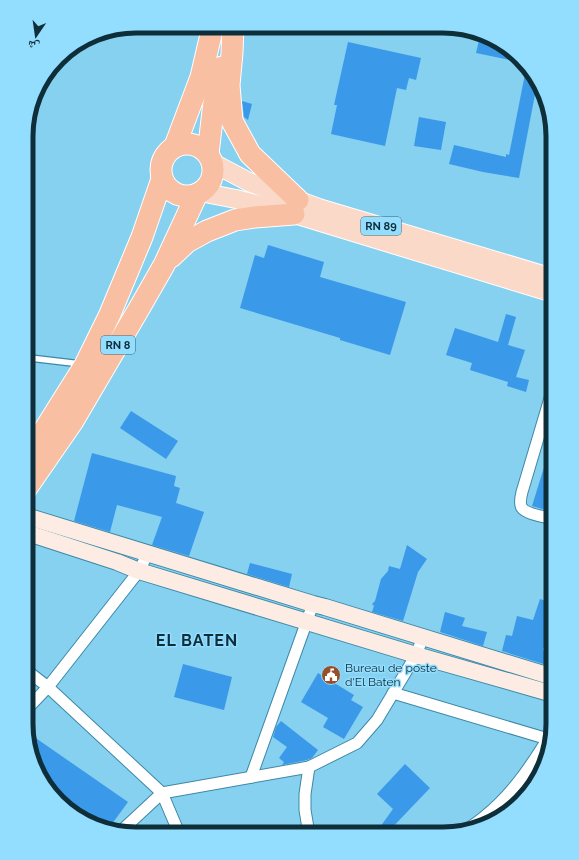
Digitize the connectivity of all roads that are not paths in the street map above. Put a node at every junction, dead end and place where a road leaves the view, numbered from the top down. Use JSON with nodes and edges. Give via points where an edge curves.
{"nodes":[{"id":1,"x":211,"y":33,"type":"edge"},
{"id":2,"x":230,"y":33,"type":"edge"},
{"id":3,"x":232,"y":33,"type":"edge"},
{"id":4,"x":175,"y":146,"type":"junction"},
{"id":5,"x":210,"y":158,"type":"junction"},
{"id":6,"x":162,"y":179,"type":"junction"},
{"id":7,"x":198,"y":193,"type":"junction"},
{"id":8,"x":296,"y":207,"type":"junction"},
{"id":9,"x":164,"y":265,"type":"junction"},
{"id":10,"x":546,"y":276,"type":"edge"},
{"id":11,"x":546,"y":291,"type":"edge"},
{"id":12,"x":33,"y":358,"type":"edge"},
{"id":13,"x":85,"y":364,"type":"junction"},
{"id":14,"x":546,"y":412,"type":"edge"},
{"id":15,"x":33,"y":448,"type":"edge"},
{"id":16,"x":33,"y":479,"type":"edge"},
{"id":17,"x":546,"y":517,"type":"edge"},
{"id":18,"x":33,"y":518,"type":"edge"},
{"id":19,"x":33,"y":535,"type":"edge"},
{"id":20,"x":148,"y":553,"type":"junction"},
{"id":21,"x":139,"y":571,"type":"junction"},
{"id":22,"x":312,"y":604,"type":"junction"},
{"id":23,"x":306,"y":622,"type":"junction"},
{"id":24,"x":423,"y":637,"type":"junction"},
{"id":25,"x":416,"y":656,"type":"junction"},
{"id":26,"x":33,"y":675,"type":"edge"},
{"id":27,"x":546,"y":675,"type":"edge"},
{"id":28,"x":48,"y":687,"type":"junction"},
{"id":29,"x":546,"y":692,"type":"edge"},
{"id":30,"x":393,"y":693,"type":"junction"},
{"id":31,"x":33,"y":703,"type":"edge"},
{"id":32,"x":546,"y":734,"type":"edge"},
{"id":33,"x":544,"y":744,"type":"edge"},
{"id":34,"x":309,"y":767,"type":"junction"},
{"id":35,"x":251,"y":777,"type":"junction"},
{"id":36,"x":521,"y":779,"type":"junction"},
{"id":37,"x":527,"y":785,"type":"edge"},
{"id":38,"x":162,"y":792,"type":"junction"},
{"id":39,"x":480,"y":820,"type":"edge"},
{"id":40,"x":126,"y":826,"type":"edge"},
{"id":41,"x":177,"y":827,"type":"edge"},
{"id":42,"x":308,"y":827,"type":"edge"}],
"edges":[{"from":1,"to":4,"type":"highway","via":[[201,77]]},
{"from":2,"to":5,"type":"highway","via":[[214,102]]},
{"from":3,"to":8,"type":"highway","via":[[229,85],[232,121],[250,154]]},
{"from":4,"to":5,"type":"highway","via":[[193,144],[204,149]]},
{"from":4,"to":6,"type":"highway","via":[[162,160]]},
{"from":5,"to":7,"type":"highway","via":[[214,173],[211,182]]},
{"from":5,"to":8,"type":"main road","number":"RN 89"},
{"from":6,"to":7,"type":"highway","via":[[166,186],[180,195]]},
{"from":6,"to":13,"type":"highway","number":"RN 8","via":[[142,237],[110,314]]},
{"from":7,"to":8,"type":"main road"},
{"from":7,"to":9,"type":"highway","number":"RN 8"},
{"from":8,"to":9,"type":"highway","via":[[235,220],[208,231],[186,242]]},
{"from":8,"to":10,"type":"main road","number":"RN 89","via":[[319,208]]},
{"from":8,"to":11,"type":"main road"},
{"from":9,"to":16,"type":"highway","number":"RN 8","via":[[73,421]]},
{"from":12,"to":13,"type":"lane"},
{"from":13,"to":15,"type":"highway","number":"RN 8"},
{"from":14,"to":17,"type":"street","via":[[522,492],[521,507],[526,512]]},
{"from":18,"to":20,"type":"street"},
{"from":19,"to":21,"type":"street"},
{"from":20,"to":21,"type":"street"},
{"from":20,"to":22,"type":"street"},
{"from":21,"to":23,"type":"street"},
{"from":21,"to":28,"type":"street"},
{"from":22,"to":23,"type":"street"},
{"from":22,"to":24,"type":"street"},
{"from":23,"to":25,"type":"street"},
{"from":23,"to":35,"type":"street"},
{"from":24,"to":25,"type":"street"},
{"from":24,"to":27,"type":"street"},
{"from":25,"to":29,"type":"street"},
{"from":25,"to":30,"type":"street"},
{"from":26,"to":28,"type":"street"},
{"from":28,"to":31,"type":"street"},
{"from":28,"to":38,"type":"street"},
{"from":30,"to":32,"type":"street"},
{"from":30,"to":34,"type":"street","via":[[377,720],[357,743]]},
{"from":33,"to":36,"type":"street"},
{"from":34,"to":35,"type":"street"},
{"from":34,"to":42,"type":"street","via":[[305,794]]},
{"from":35,"to":38,"type":"street"},
{"from":36,"to":37,"type":"street"},
{"from":36,"to":39,"type":"street"},
{"from":38,"to":40,"type":"street"},
{"from":38,"to":41,"type":"street"}]}
